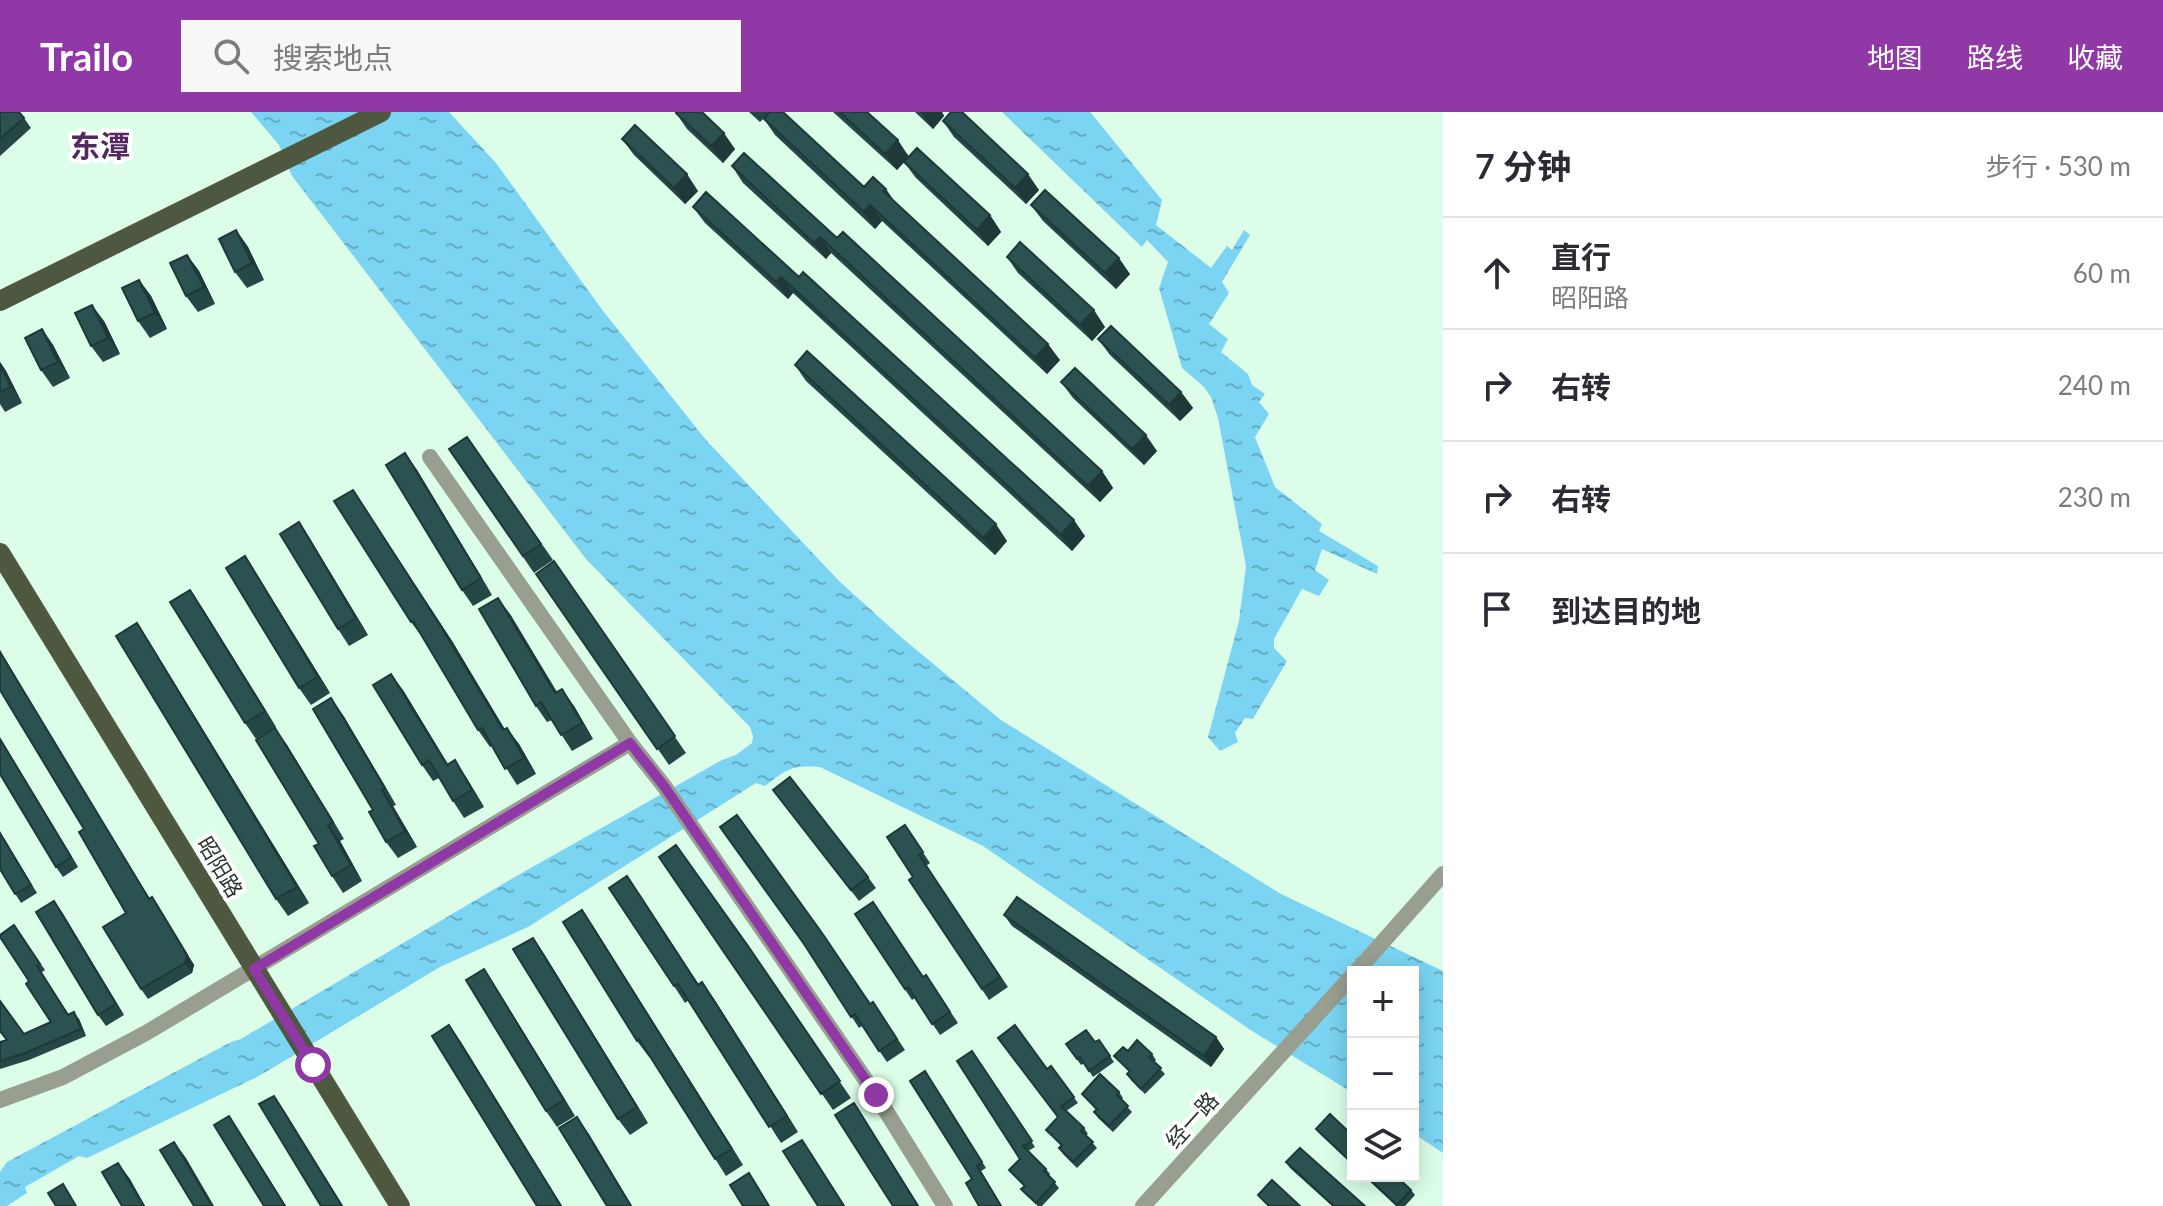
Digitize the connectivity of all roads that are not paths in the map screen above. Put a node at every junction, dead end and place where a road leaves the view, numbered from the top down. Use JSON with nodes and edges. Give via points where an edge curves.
{"nodes":[{"id":1,"x":381,"y":112,"type":"edge"},
{"id":2,"x":0,"y":301,"type":"edge"},
{"id":3,"x":430,"y":457,"type":"dead end"},
{"id":4,"x":0,"y":553,"type":"edge"},
{"id":5,"x":630,"y":743,"type":"junction"},
{"id":6,"x":1443,"y":874,"type":"edge"},
{"id":7,"x":1361,"y":966,"type":"edge"},
{"id":8,"x":254,"y":969,"type":"junction"},
{"id":9,"x":1347,"y":982,"type":"edge"},
{"id":10,"x":0,"y":1100,"type":"edge"},
{"id":11,"x":400,"y":1206,"type":"edge"},
{"id":12,"x":945,"y":1206,"type":"edge"},
{"id":13,"x":1143,"y":1206,"type":"edge"}],
"edges":[{"from":1,"to":2,"type":"main road"},
{"from":3,"to":5,"type":"street"},
{"from":4,"to":8,"type":"main road","name":"昭阳路"},
{"from":5,"to":8,"type":"street"},
{"from":5,"to":12,"type":"street","via":[[876,1095]]},
{"from":6,"to":7,"type":"street","name":"经一路"},
{"from":8,"to":10,"type":"street","via":[[63,1077]]},
{"from":8,"to":11,"type":"main road","name":"昭阳路"},
{"from":9,"to":13,"type":"street","name":"经一路"}]}
